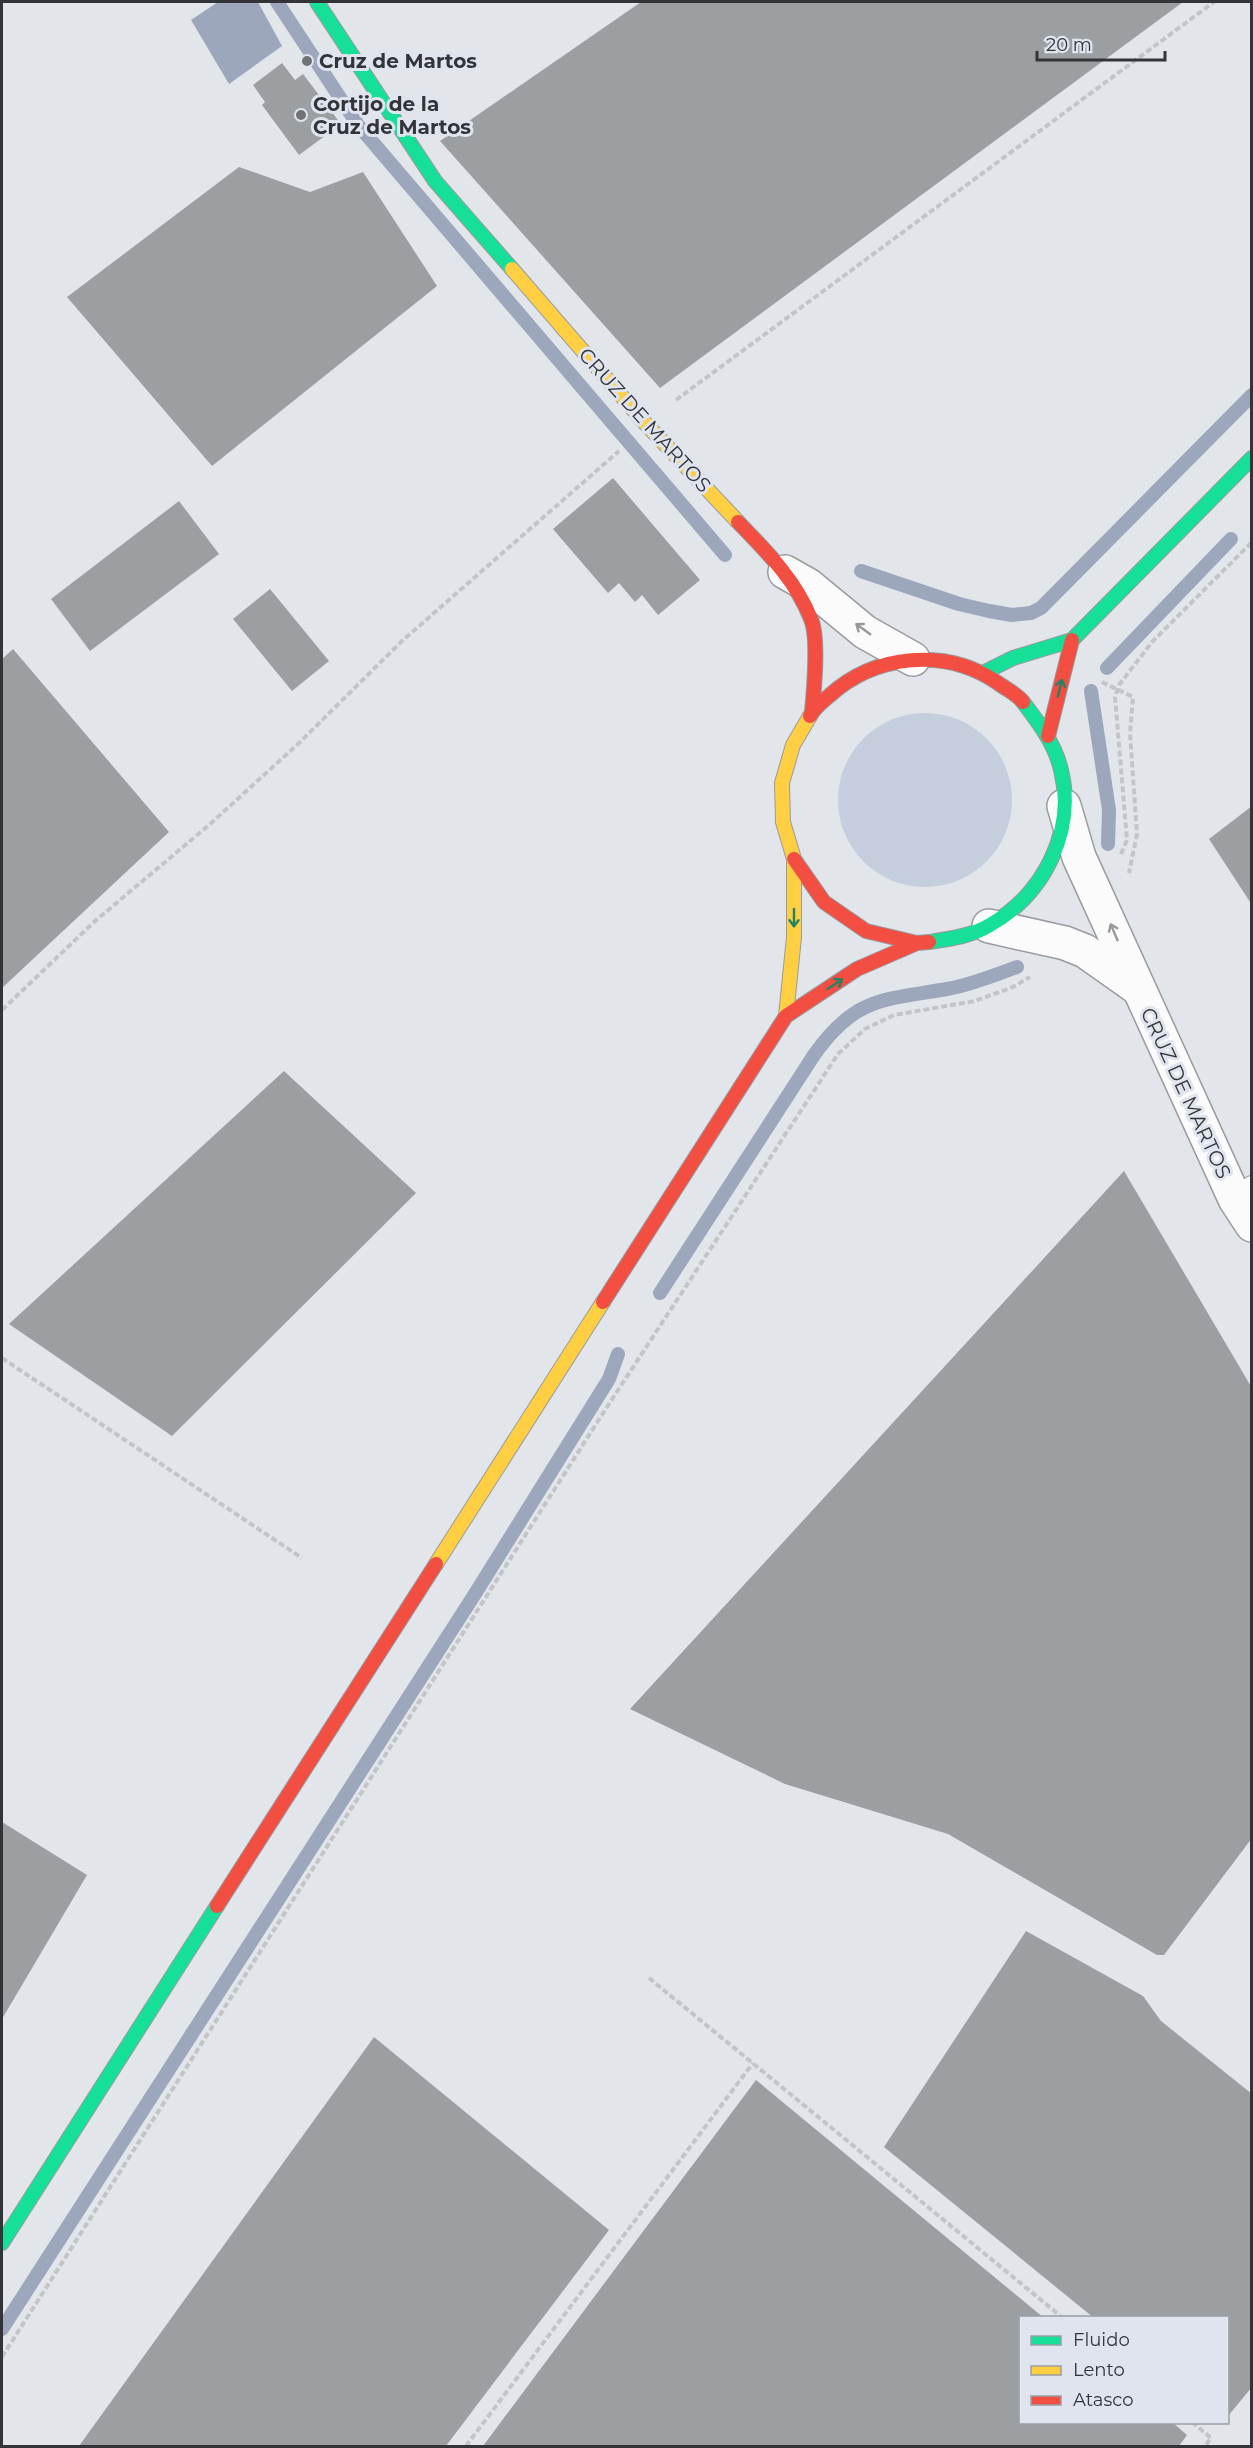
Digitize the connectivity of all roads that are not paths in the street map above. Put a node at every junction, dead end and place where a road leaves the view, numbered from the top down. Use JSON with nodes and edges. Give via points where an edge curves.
{"nodes":[{"id":1,"x":317,"y":2,"type":"edge"},
{"id":2,"x":1251,"y":458,"type":"edge"},
{"id":3,"x":785,"y":572,"type":"junction"},
{"id":4,"x":1072,"y":640,"type":"junction"},
{"id":5,"x":913,"y":659,"type":"junction"},
{"id":6,"x":984,"y":673,"type":"junction"},
{"id":7,"x":812,"y":712,"type":"junction"},
{"id":8,"x":1048,"y":736,"type":"junction"},
{"id":9,"x":1064,"y":806,"type":"junction"},
{"id":10,"x":794,"y":859,"type":"junction"},
{"id":11,"x":989,"y":926,"type":"junction"},
{"id":12,"x":917,"y":943,"type":"junction"},
{"id":13,"x":1136,"y":987,"type":"junction"},
{"id":14,"x":786,"y":1016,"type":"junction"},
{"id":15,"x":1246,"y":1203,"type":"edge"},
{"id":16,"x":2,"y":2243,"type":"edge"}],
"edges":[{"from":1,"to":3,"type":"main road","name":"CRUZ DE MARTOS","via":[[435,181],[645,423]]},
{"from":2,"to":4,"type":"main road"},
{"from":5,"to":3,"type":"street","one_way":true,"via":[[865,632],[808,585]]},
{"from":3,"to":7,"type":"main road","name":"CRUZ DE MARTOS","via":[[812,620]]},
{"from":4,"to":6,"type":"main road","via":[[1013,658]]},
{"from":8,"to":4,"type":"main road","one_way":true},
{"from":5,"to":6,"type":"main road","via":[[949,661]]},
{"from":5,"to":7,"type":"main road","via":[[875,667],[841,685]]},
{"from":6,"to":8,"type":"main road","via":[[1022,699]]},
{"from":7,"to":10,"type":"main road","via":[[793,745],[782,783],[783,822]]},
{"from":8,"to":9,"type":"main road","via":[[1061,770]]},
{"from":9,"to":11,"type":"main road","via":[[1059,842],[1044,876],[1020,904]]},
{"from":13,"to":9,"type":"street","name":"CRUZ DE MARTOS","one_way":true,"via":[[1079,857]]},
{"from":10,"to":12,"type":"main road","via":[[824,902],[866,931]]},
{"from":10,"to":14,"type":"main road","one_way":true,"via":[[794,937]]},
{"from":11,"to":12,"type":"main road","via":[[954,939]]},
{"from":11,"to":13,"type":"street","via":[[1085,951]]},
{"from":14,"to":12,"type":"main road","one_way":true,"via":[[857,969]]},
{"from":13,"to":15,"type":"street","name":"CRUZ DE MARTOS"},
{"from":14,"to":16,"type":"main road"}]}
